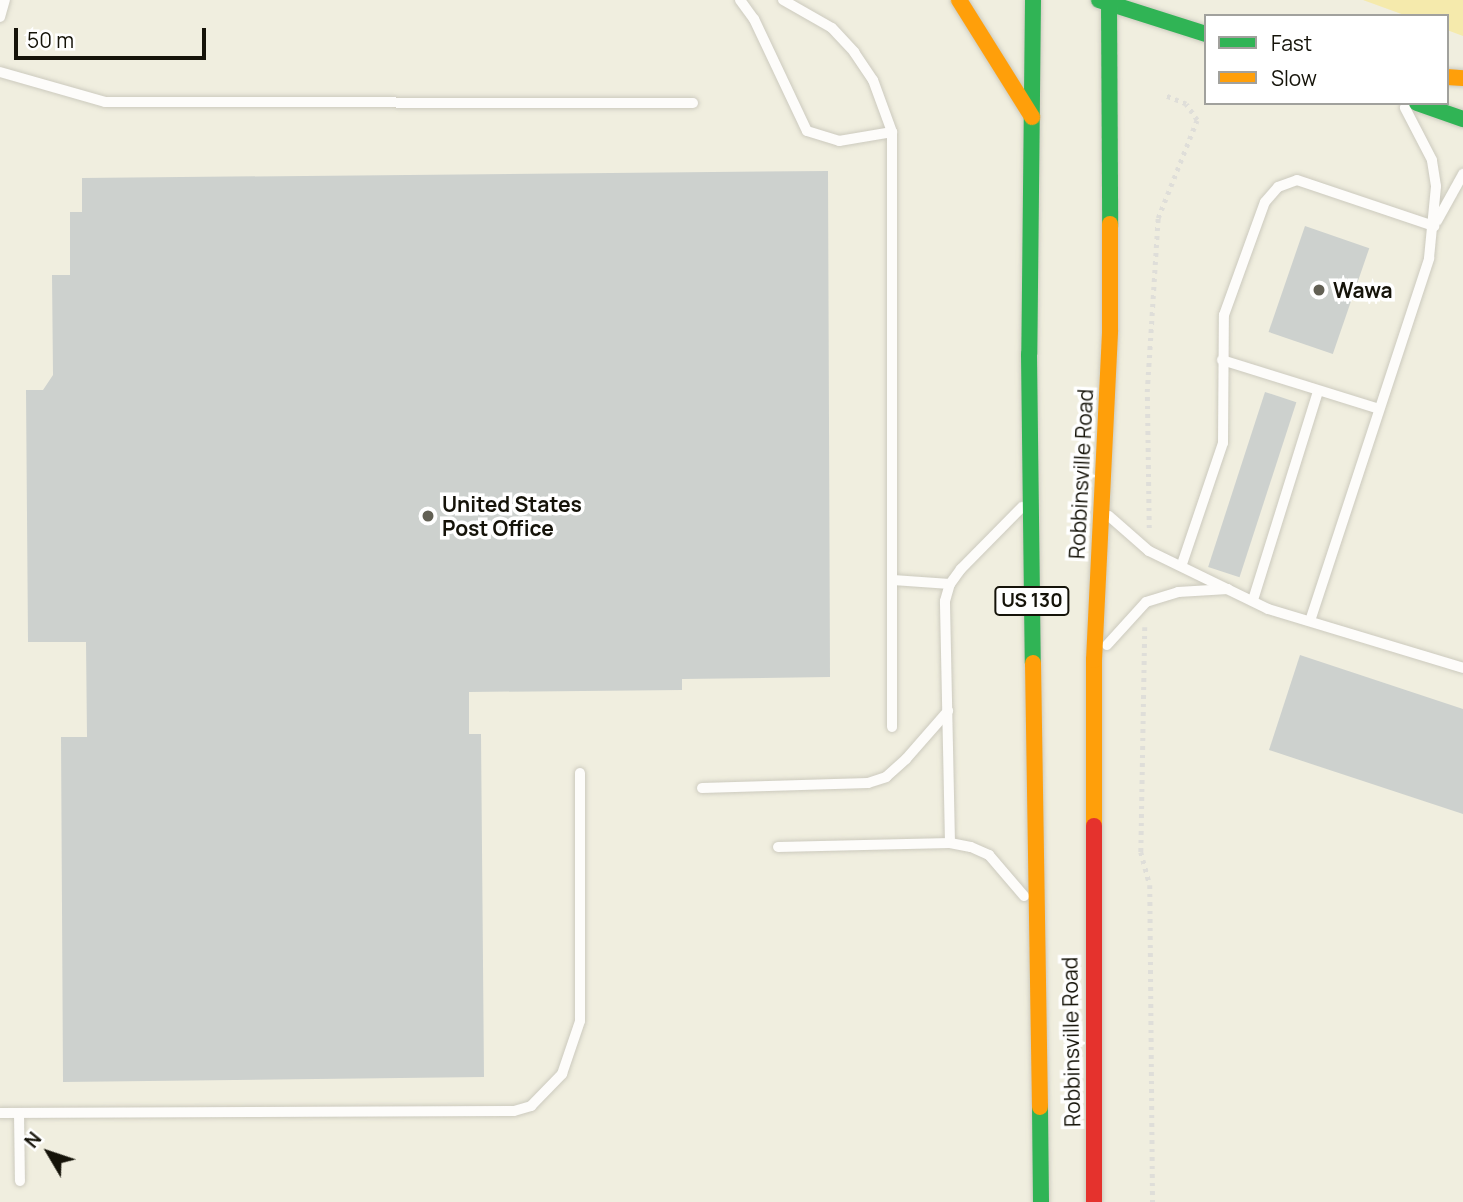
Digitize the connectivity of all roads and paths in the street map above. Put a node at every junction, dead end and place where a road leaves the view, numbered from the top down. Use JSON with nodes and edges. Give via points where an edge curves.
{"nodes":[{"id":1,"x":5,"y":0,"type":"edge"},
{"id":2,"x":740,"y":0,"type":"edge"},
{"id":3,"x":783,"y":0,"type":"edge"},
{"id":4,"x":959,"y":0,"type":"edge"},
{"id":5,"x":1033,"y":0,"type":"edge"},
{"id":6,"x":1106,"y":1,"type":"edge"},
{"id":7,"x":0,"y":17,"type":"edge"},
{"id":8,"x":1204,"y":33,"type":"edge"},
{"id":9,"x":0,"y":72,"type":"edge"},
{"id":10,"x":1166,"y":96,"type":"dead end"},
{"id":11,"x":693,"y":103,"type":"dead end"},
{"id":12,"x":1403,"y":105,"type":"edge"},
{"id":13,"x":1423,"y":105,"type":"edge"},
{"id":14,"x":1032,"y":117,"type":"junction"},
{"id":15,"x":1463,"y":119,"type":"edge"},
{"id":16,"x":892,"y":132,"type":"junction"},
{"id":17,"x":1463,"y":174,"type":"edge"},
{"id":18,"x":1434,"y":226,"type":"junction"},
{"id":19,"x":1222,"y":360,"type":"junction"},
{"id":20,"x":1318,"y":391,"type":"junction"},
{"id":21,"x":1379,"y":409,"type":"junction"},
{"id":22,"x":1031,"y":497,"type":"junction"},
{"id":23,"x":1100,"y":507,"type":"junction"},
{"id":24,"x":1149,"y":537,"type":"dead end"},
{"id":25,"x":1182,"y":564,"type":"junction"},
{"id":26,"x":893,"y":580,"type":"junction"},
{"id":27,"x":950,"y":584,"type":"junction"},
{"id":28,"x":1230,"y":589,"type":"junction"},
{"id":29,"x":1253,"y":600,"type":"junction"},
{"id":30,"x":1310,"y":621,"type":"junction"},
{"id":31,"x":1146,"y":623,"type":"dead end"},
{"id":32,"x":1094,"y":660,"type":"junction"},
{"id":33,"x":1463,"y":668,"type":"edge"},
{"id":34,"x":948,"y":711,"type":"junction"},
{"id":35,"x":892,"y":727,"type":"dead end"},
{"id":36,"x":580,"y":773,"type":"dead end"},
{"id":37,"x":702,"y":788,"type":"dead end"},
{"id":38,"x":950,"y":843,"type":"junction"},
{"id":39,"x":778,"y":847,"type":"dead end"},
{"id":40,"x":1035,"y":915,"type":"junction"},
{"id":41,"x":0,"y":1113,"type":"edge"},
{"id":42,"x":19,"y":1113,"type":"junction"},
{"id":43,"x":20,"y":1181,"type":"dead end"},
{"id":44,"x":1041,"y":1202,"type":"edge"},
{"id":45,"x":1094,"y":1202,"type":"edge"},
{"id":46,"x":1153,"y":1202,"type":"edge"}],
"edges":[{"from":1,"to":7,"type":"lane"},
{"from":2,"to":16,"type":"lane","via":[[754,19],[807,131],[839,141]]},
{"from":3,"to":16,"type":"lane","via":[[832,28],[854,52],[873,80]]},
{"from":4,"to":14,"type":"main road"},
{"from":5,"to":14,"type":"main road","name":"Robbinsville Road","number":"US 130"},
{"from":6,"to":8,"type":"main road"},
{"from":6,"to":23,"type":"main road","name":"Robbinsville Road","number":"US 130","via":[[1110,330]]},
{"from":9,"to":11,"type":"lane","via":[[105,102]]},
{"from":10,"to":24,"type":"path","via":[[1186,104],[1197,120],[1158,218],[1147,392]]},
{"from":12,"to":18,"type":"lane","via":[[1432,160]]},
{"from":13,"to":15,"type":"main road"},
{"from":14,"to":22,"type":"main road","name":"Robbinsville Road","number":"US 130"},
{"from":16,"to":26,"type":"lane"},
{"from":17,"to":18,"type":"lane"},
{"from":18,"to":19,"type":"lane","via":[[1297,180],[1278,187],[1265,202],[1224,315]]},
{"from":18,"to":21,"type":"lane","via":[[1429,258]]},
{"from":19,"to":20,"type":"lane"},
{"from":19,"to":25,"type":"lane","via":[[1223,443]]},
{"from":20,"to":21,"type":"lane"},
{"from":20,"to":29,"type":"lane"},
{"from":21,"to":30,"type":"lane"},
{"from":22,"to":27,"type":"lane"},
{"from":22,"to":40,"type":"main road","name":"Robbinsville Road","number":"US 130"},
{"from":23,"to":25,"type":"lane","via":[[1149,551]]},
{"from":23,"to":32,"type":"main road","name":"Robbinsville Road","number":"US 130"},
{"from":25,"to":28,"type":"lane"},
{"from":26,"to":27,"type":"lane"},
{"from":26,"to":35,"type":"lane"},
{"from":27,"to":34,"type":"lane","via":[[945,601]]},
{"from":28,"to":29,"type":"lane"},
{"from":28,"to":32,"type":"lane","via":[[1178,592],[1146,602]]},
{"from":29,"to":30,"type":"lane"},
{"from":30,"to":33,"type":"lane"},
{"from":31,"to":46,"type":"path","via":[[1141,852],[1150,885]]},
{"from":32,"to":45,"type":"main road","name":"Robbinsville Road","number":"US 130"},
{"from":34,"to":37,"type":"lane","via":[[906,759],[886,777],[868,783]]},
{"from":34,"to":38,"type":"lane"},
{"from":36,"to":42,"type":"lane","via":[[580,1021],[562,1074],[531,1106],[514,1111]]},
{"from":38,"to":39,"type":"lane"},
{"from":38,"to":40,"type":"lane","via":[[989,855],[1015,881]]},
{"from":40,"to":44,"type":"main road","name":"Robbinsville Road","number":"US 130"},
{"from":41,"to":42,"type":"lane"},
{"from":42,"to":43,"type":"lane"}]}
